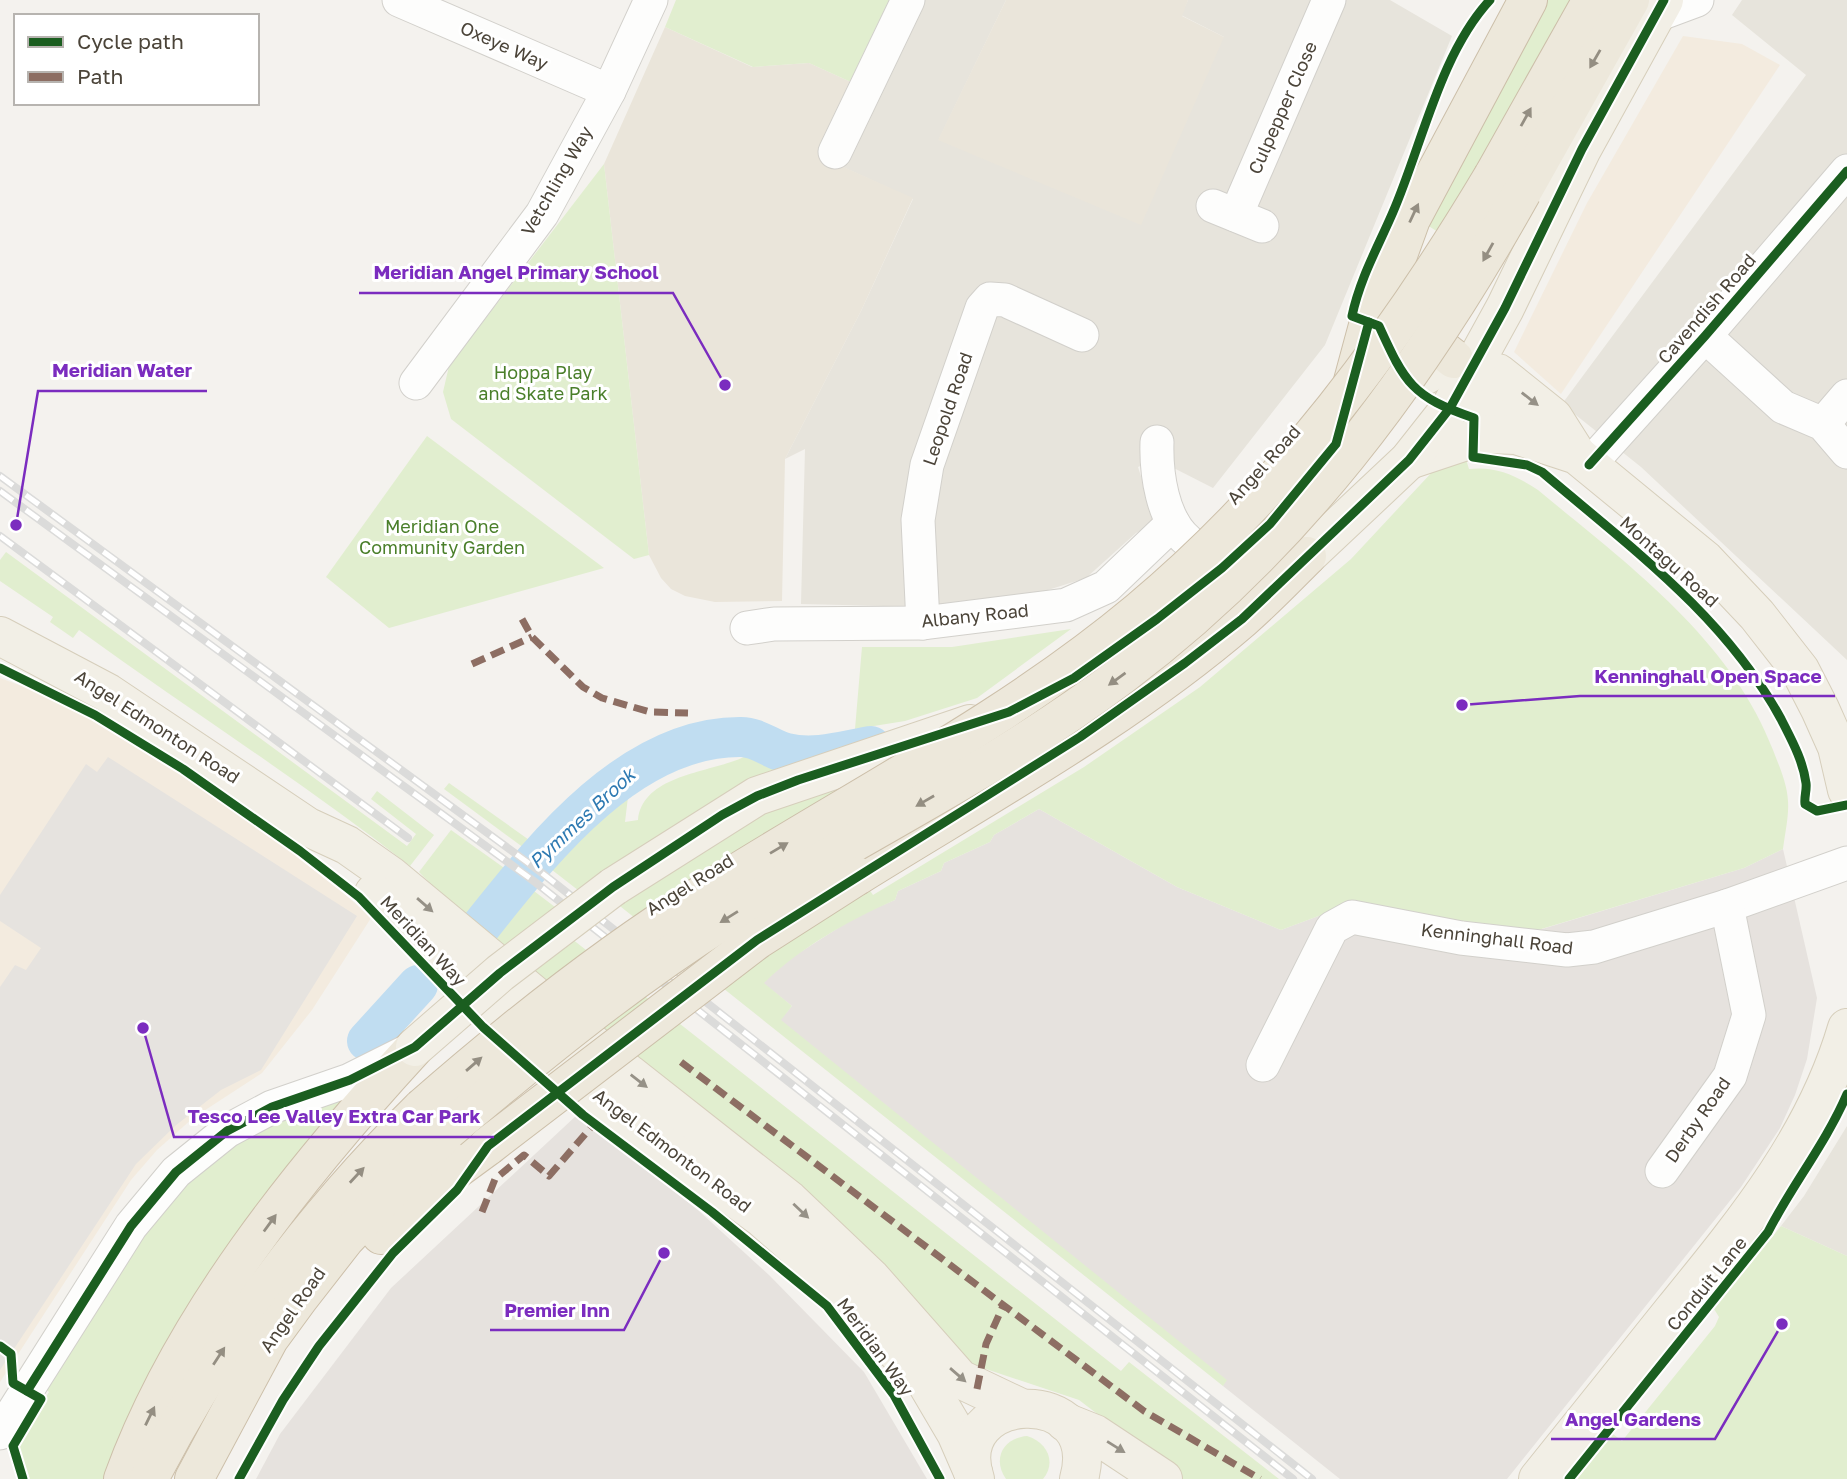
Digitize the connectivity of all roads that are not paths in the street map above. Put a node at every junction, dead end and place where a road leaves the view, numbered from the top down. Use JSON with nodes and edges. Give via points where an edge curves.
{"nodes":[{"id":1,"x":399,"y":0,"type":"edge"},
{"id":2,"x":651,"y":0,"type":"edge"},
{"id":3,"x":908,"y":0,"type":"edge"},
{"id":4,"x":1329,"y":0,"type":"edge"},
{"id":5,"x":1528,"y":0,"type":"edge"},
{"id":6,"x":1592,"y":0,"type":"edge"},
{"id":7,"x":1697,"y":0,"type":"edge"},
{"id":8,"x":1649,"y":5,"type":"edge"},
{"id":9,"x":609,"y":91,"type":"junction"},
{"id":10,"x":835,"y":152,"type":"dead end"},
{"id":11,"x":1847,"y":171,"type":"edge"},
{"id":12,"x":1507,"y":184,"type":"junction"},
{"id":13,"x":1237,"y":216,"type":"dead end"},
{"id":14,"x":1390,"y":277,"type":"junction"},
{"id":15,"x":1082,"y":335,"type":"dead end"},
{"id":16,"x":1706,"y":336,"type":"junction"},
{"id":17,"x":1463,"y":364,"type":"junction"},
{"id":18,"x":416,"y":383,"type":"dead end"},
{"id":19,"x":1847,"y":396,"type":"edge"},
{"id":20,"x":1823,"y":424,"type":"junction"},
{"id":21,"x":1536,"y":442,"type":"junction"},
{"id":22,"x":1157,"y":443,"type":"dead end"},
{"id":23,"x":1336,"y":444,"type":"junction"},
{"id":24,"x":1847,"y":452,"type":"edge"},
{"id":25,"x":1409,"y":460,"type":"junction"},
{"id":26,"x":1583,"y":460,"type":"junction"},
{"id":27,"x":1173,"y":523,"type":"junction"},
{"id":28,"x":1307,"y":556,"type":"junction"},
{"id":29,"x":1222,"y":568,"type":"junction"},
{"id":30,"x":923,"y":623,"type":"junction"},
{"id":31,"x":747,"y":628,"type":"dead end"},
{"id":32,"x":0,"y":636,"type":"edge"},
{"id":33,"x":1847,"y":790,"type":"edge"},
{"id":34,"x":308,"y":827,"type":"junction"},
{"id":35,"x":1847,"y":863,"type":"edge"},
{"id":36,"x":1727,"y":906,"type":"junction"},
{"id":37,"x":1847,"y":1028,"type":"edge"},
{"id":38,"x":397,"y":1060,"type":"junction"},
{"id":39,"x":1263,"y":1065,"type":"dead end"},
{"id":40,"x":435,"y":1119,"type":"junction"},
{"id":41,"x":1662,"y":1171,"type":"dead end"},
{"id":42,"x":241,"y":1394,"type":"junction"},
{"id":43,"x":1019,"y":1407,"type":"junction"},
{"id":44,"x":1065,"y":1422,"type":"junction"},
{"id":45,"x":0,"y":1433,"type":"edge"},
{"id":46,"x":1543,"y":1473,"type":"edge"},
{"id":47,"x":967,"y":1477,"type":"edge"},
{"id":48,"x":123,"y":1479,"type":"edge"},
{"id":49,"x":149,"y":1479,"type":"edge"},
{"id":50,"x":194,"y":1479,"type":"edge"},
{"id":51,"x":1079,"y":1479,"type":"edge"},
{"id":52,"x":1163,"y":1479,"type":"edge"}],
"edges":[{"from":1,"to":9,"type":"street","name":"Oxeye Way"},
{"from":2,"to":9,"type":"street","name":"Vetchling Way"},
{"from":3,"to":10,"type":"street"},
{"from":4,"to":13,"type":"street","name":"Culpepper Close"},
{"from":14,"to":5,"type":"highway","one_way":true,"via":[[1411,219]]},
{"from":12,"to":6,"type":"highway","name":"Angel Road","one_way":true},
{"from":7,"to":8,"type":"street"},
{"from":8,"to":12,"type":"highway","name":"Angel Road","one_way":true},
{"from":8,"to":17,"type":"main road","via":[[1505,308]]},
{"from":9,"to":18,"type":"street","name":"Vetchling Way","via":[[542,214]]},
{"from":11,"to":16,"type":"street","name":"Cavendish Road"},
{"from":12,"to":40,"type":"highway","name":"Angel Road","bridge":true,"via":[[1325,421],[1195,561],[1139,611],[976,729],[632,940],[514,1028]]},
{"from":14,"to":17,"type":"highway","via":[[1407,316],[1420,332]]},
{"from":14,"to":23,"type":"highway","via":[[1369,322]]},
{"from":15,"to":30,"type":"street","name":"Leopold Road","via":[[1005,300],[990,299],[982,308],[927,465],[918,520]]},
{"from":16,"to":20,"type":"street","via":[[1783,407]]},
{"from":16,"to":26,"type":"street","name":"Cavendish Road"},
{"from":17,"to":21,"type":"main road","name":"Montagu Road","via":[[1483,398]]},
{"from":17,"to":23,"type":"main road","via":[[1432,370],[1381,414]]},
{"from":17,"to":25,"type":"main road","via":[[1450,408]]},
{"from":17,"to":26,"type":"main road","name":"Montagu Road","one_way":true,"via":[[1498,373],[1553,417]]},
{"from":19,"to":20,"type":"street"},
{"from":20,"to":24,"type":"street"},
{"from":21,"to":25,"type":"main road","via":[[1516,435],[1487,434]]},
{"from":21,"to":26,"type":"main road","name":"Montagu Road"},
{"from":22,"to":27,"type":"street","via":[[1159,478]]},
{"from":23,"to":29,"type":"main road","via":[[1270,524]]},
{"from":25,"to":28,"type":"main road"},
{"from":26,"to":33,"type":"main road","name":"Montagu Road","via":[[1705,560],[1757,615],[1800,670],[1837,747]]},
{"from":27,"to":29,"type":"street","via":[[1183,537]]},
{"from":27,"to":30,"type":"street","name":"Albany Road","via":[[1106,587],[1088,598],[1053,607]]},
{"from":28,"to":29,"type":"street","via":[[1261,574],[1240,575]]},
{"from":28,"to":42,"type":"highway","one_way":true,"bridge":true,"via":[[1242,619],[1133,700],[736,956],[417,1198],[308,1313]]},
{"from":38,"to":29,"type":"main road","one_way":true,"bridge":true,"via":[[582,911],[722,815],[788,784],[1009,712],[1074,678]]},
{"from":30,"to":31,"type":"street","name":"Albany Road"},
{"from":32,"to":34,"type":"main road","name":"Angel Edmonton Road","via":[[108,693]]},
{"from":34,"to":43,"type":"main road","name":"Angel Edmonton Road","one_way":true,"via":[[348,845],[391,876],[789,1200],[871,1278],[960,1379]]},
{"from":34,"to":47,"type":"main road","name":"Angel Edmonton Road","via":[[455,973],[601,1099],[762,1218],[822,1273],[867,1322]]},
{"from":35,"to":36,"type":"street","name":"Kenninghall Road"},
{"from":36,"to":39,"type":"street","name":"Kenninghall Road","via":[[1630,938],[1567,950],[1461,938],[1352,917],[1332,928]]},
{"from":36,"to":41,"type":"street","name":"Derby Road","via":[[1749,1015],[1730,1076]]},
{"from":37,"to":46,"type":"main road","name":"Conduit Lane","via":[[1806,1130],[1763,1196]]},
{"from":38,"to":45,"type":"street","via":[[272,1107],[238,1125],[176,1172],[131,1226]]},
{"from":48,"to":38,"type":"highway","one_way":true,"via":[[175,1365],[223,1287]]},
{"from":40,"to":42,"type":"highway","name":"Angel Road","via":[[397,1181],[337,1249],[270,1339]]},
{"from":49,"to":40,"type":"highway","name":"Angel Road","one_way":true,"via":[[205,1378],[286,1260],[334,1200]]},
{"from":42,"to":50,"type":"highway"},
{"from":43,"to":44,"type":"main road","name":"Angel Edmonton Road","via":[[1051,1412]]},
{"from":43,"to":47,"type":"main road","via":[[987,1424]]},
{"from":44,"to":51,"type":"main road","via":[[1082,1452]]},
{"from":44,"to":52,"type":"main road","one_way":true,"via":[[1095,1434]]}]}
